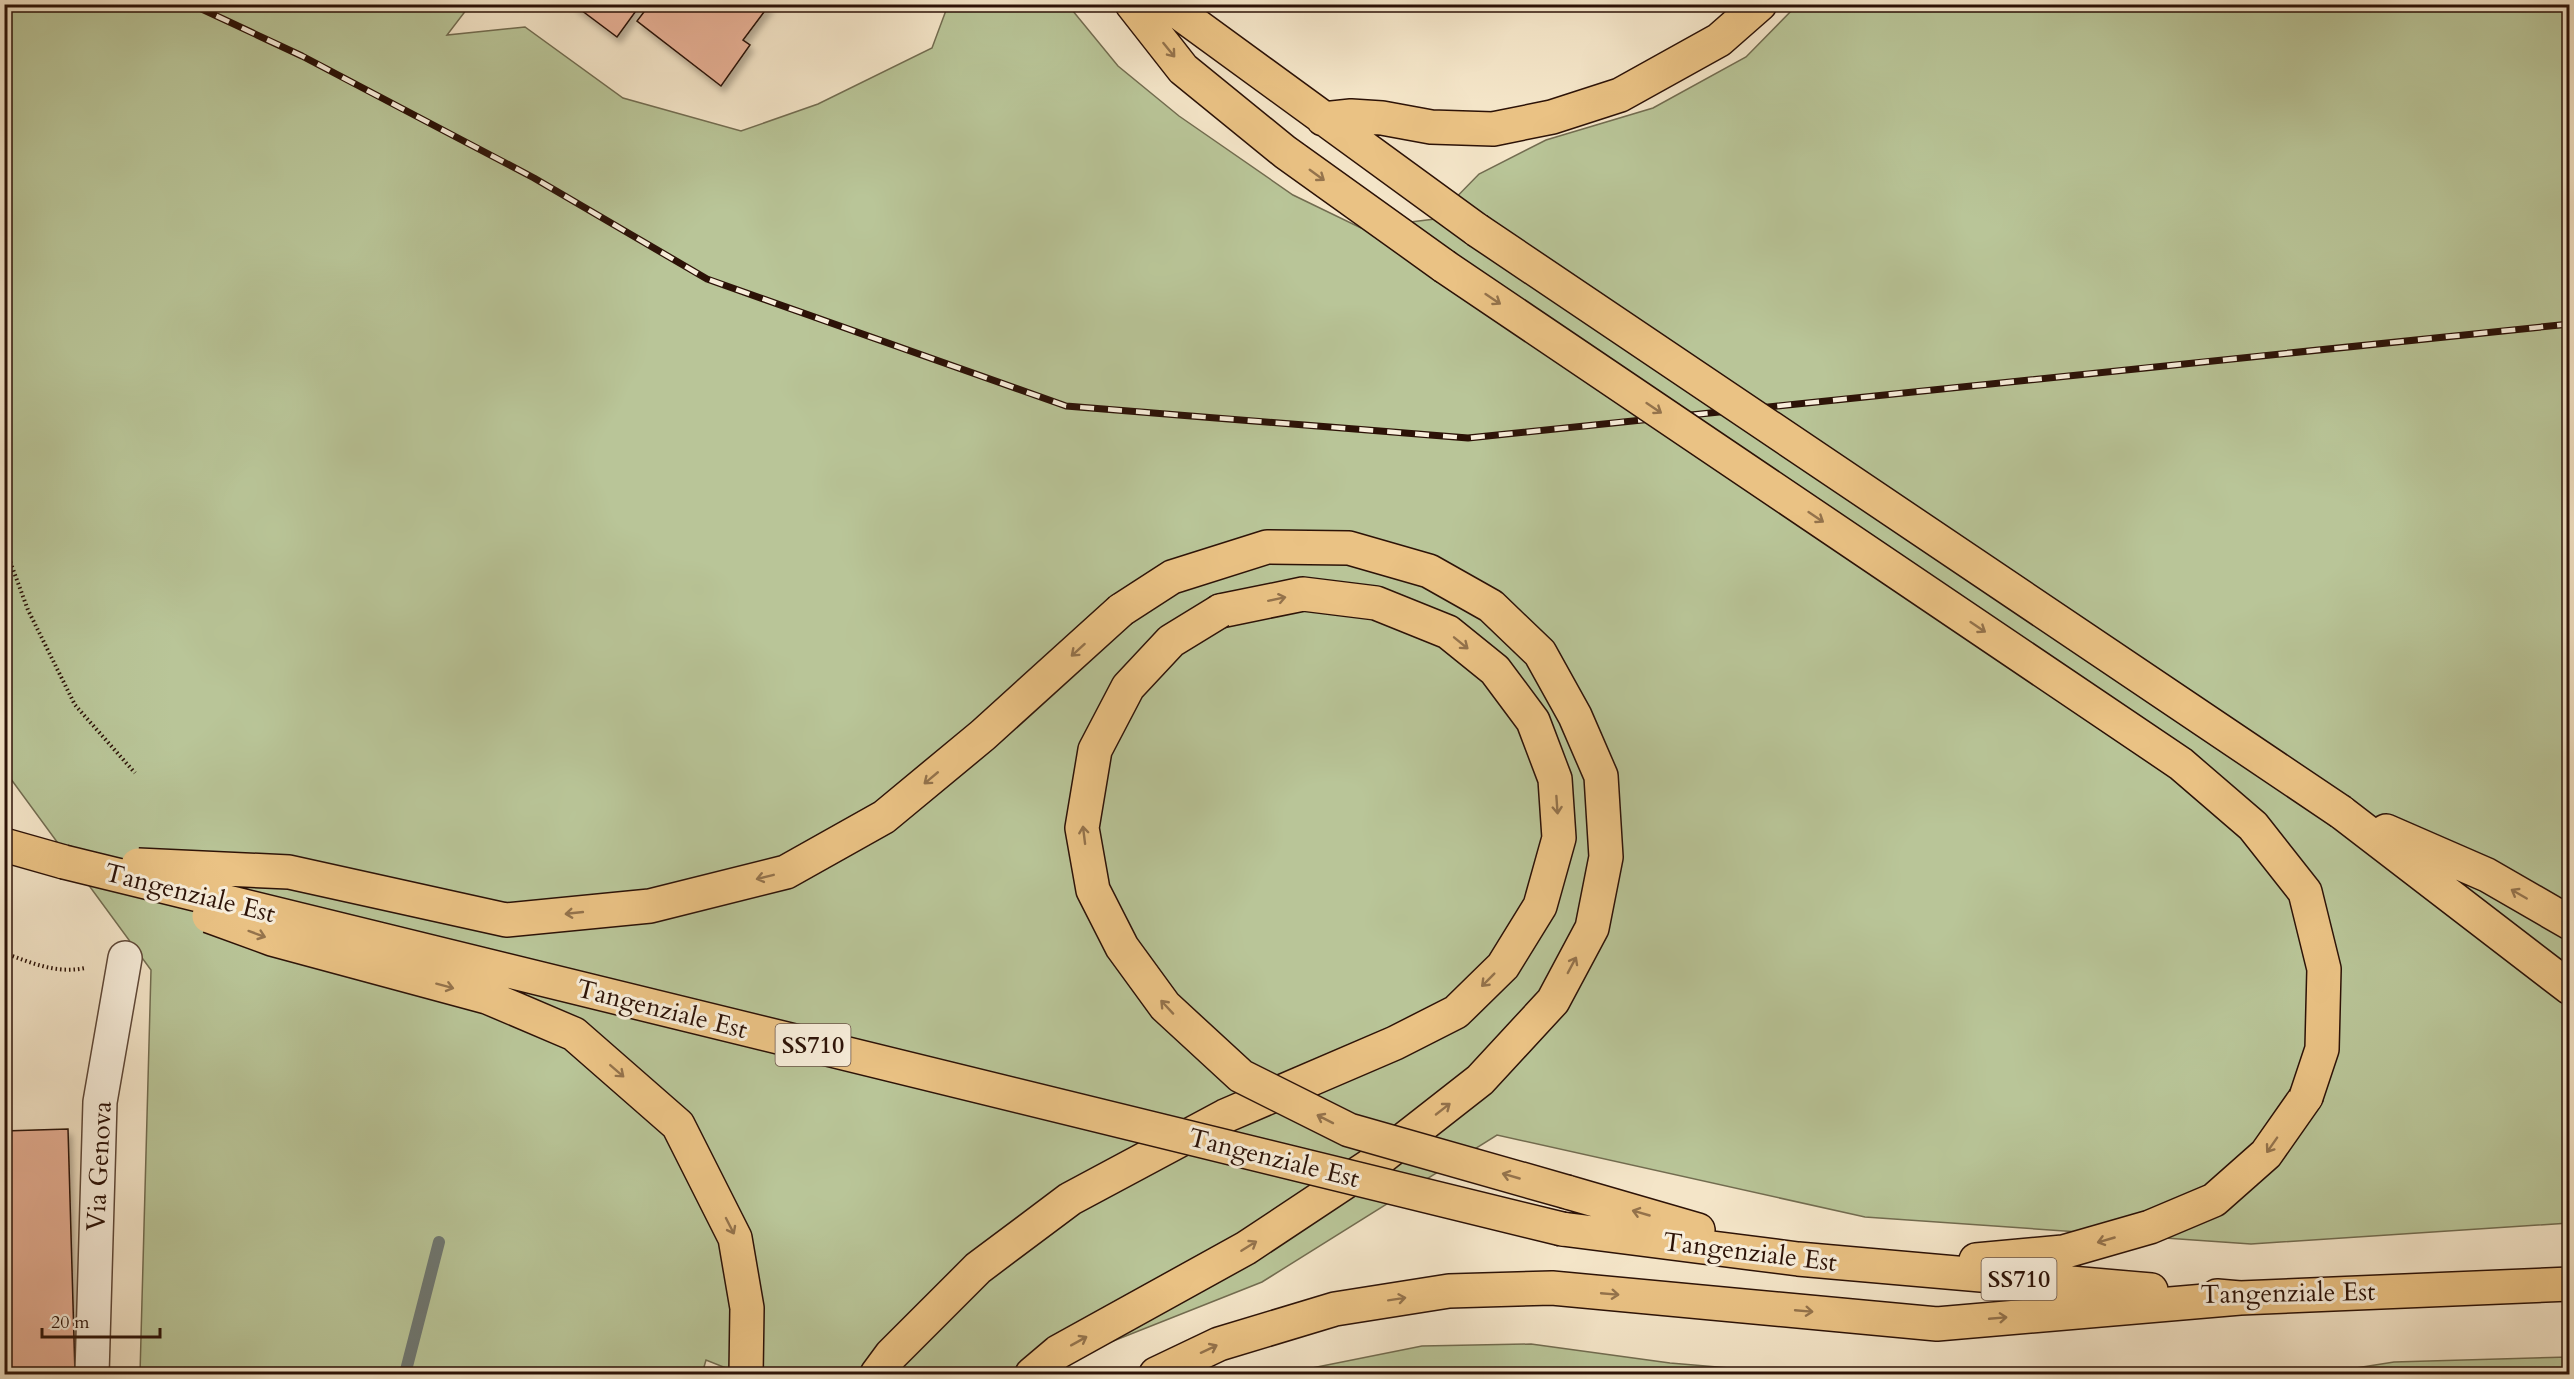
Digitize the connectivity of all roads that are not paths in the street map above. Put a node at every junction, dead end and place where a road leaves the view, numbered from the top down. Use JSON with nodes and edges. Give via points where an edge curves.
{"nodes":[{"id":1,"x":1132,"y":4,"type":"edge"},
{"id":2,"x":1167,"y":4,"type":"edge"},
{"id":3,"x":1760,"y":4,"type":"edge"},
{"id":4,"x":1323,"y":119,"type":"junction"},
{"id":5,"x":2341,"y":812,"type":"junction"},
{"id":6,"x":4,"y":845,"type":"edge"},
{"id":7,"x":64,"y":862,"type":"junction"},
{"id":8,"x":2570,"y":923,"type":"edge"},
{"id":9,"x":125,"y":962,"type":"road end"},
{"id":10,"x":2570,"y":988,"type":"edge"},
{"id":11,"x":1798,"y":1259,"type":"junction"},
{"id":12,"x":2570,"y":1284,"type":"edge"},
{"id":13,"x":2240,"y":1298,"type":"junction"},
{"id":14,"x":92,"y":1374,"type":"edge"},
{"id":15,"x":746,"y":1374,"type":"edge"},
{"id":16,"x":877,"y":1374,"type":"edge"},
{"id":17,"x":1032,"y":1374,"type":"edge"},
{"id":18,"x":1156,"y":1374,"type":"edge"}],
"edges":[{"from":1,"to":11,"type":"main road","one_way":true,"bridge":true,"via":[[1183,69],[1285,152],[1444,266],[2181,764],[2253,825],[2305,892],[2324,969],[2322,1049],[2306,1097],[2266,1154],[2214,1200],[2150,1227],[2063,1252],[1972,1260]]},
{"from":2,"to":4,"type":"main road"},
{"from":3,"to":4,"type":"main road","via":[[1719,40],[1620,95],[1552,117],[1493,129],[1431,127],[1351,116]]},
{"from":4,"to":5,"type":"main road","bridge":true,"via":[[1477,230]]},
{"from":8,"to":5,"type":"main road","one_way":true,"via":[[2487,875]]},
{"from":5,"to":10,"type":"main road"},
{"from":6,"to":7,"type":"main road","name":"Tangenziale Est","number":"SS710"},
{"from":7,"to":11,"type":"main road","name":"Tangenziale Est","number":"SS710","bridge":true,"via":[[1562,1229]]},
{"from":7,"to":15,"type":"main road","one_way":true,"bridge":true,"via":[[272,939],[487,997],[574,1034],[678,1125],[735,1238],[747,1308]]},
{"from":17,"to":7,"type":"main road","one_way":true,"bridge":true,"via":[[1058,1352],[1246,1248],[1374,1163],[1480,1080],[1552,1001],[1592,928],[1606,857],[1601,776],[1575,716],[1540,653],[1491,606],[1429,572],[1348,548],[1267,547],[1172,578],[1121,610],[983,735],[884,817],[786,872],[650,906],[506,920],[290,872]]},
{"from":9,"to":14,"type":"street","name":"Via Genova","via":[[100,1102]]},
{"from":11,"to":13,"type":"main road","name":"Tangenziale Est","number":"SS710"},
{"from":11,"to":16,"type":"main road","one_way":true,"bridge":true,"via":[[1349,1130],[1280,1096],[1271,1091],[1241,1076],[1165,1006],[1122,947],[1093,890],[1082,828],[1095,750],[1128,687],[1171,641],[1220,611],[1303,594],[1377,603],[1448,632],[1495,670],[1533,721],[1555,779],[1559,838],[1540,906],[1503,966],[1456,1012],[1395,1043],[1278,1093],[1267,1098],[1257,1102],[1225,1116],[1070,1199],[978,1268]]},
{"from":12,"to":13,"type":"main road","name":"Tangenziale Est","number":"SS710"},
{"from":18,"to":13,"type":"main road","one_way":true,"via":[[1220,1344],[1335,1309],[1449,1291],[1552,1288],[1938,1324]]}]}
